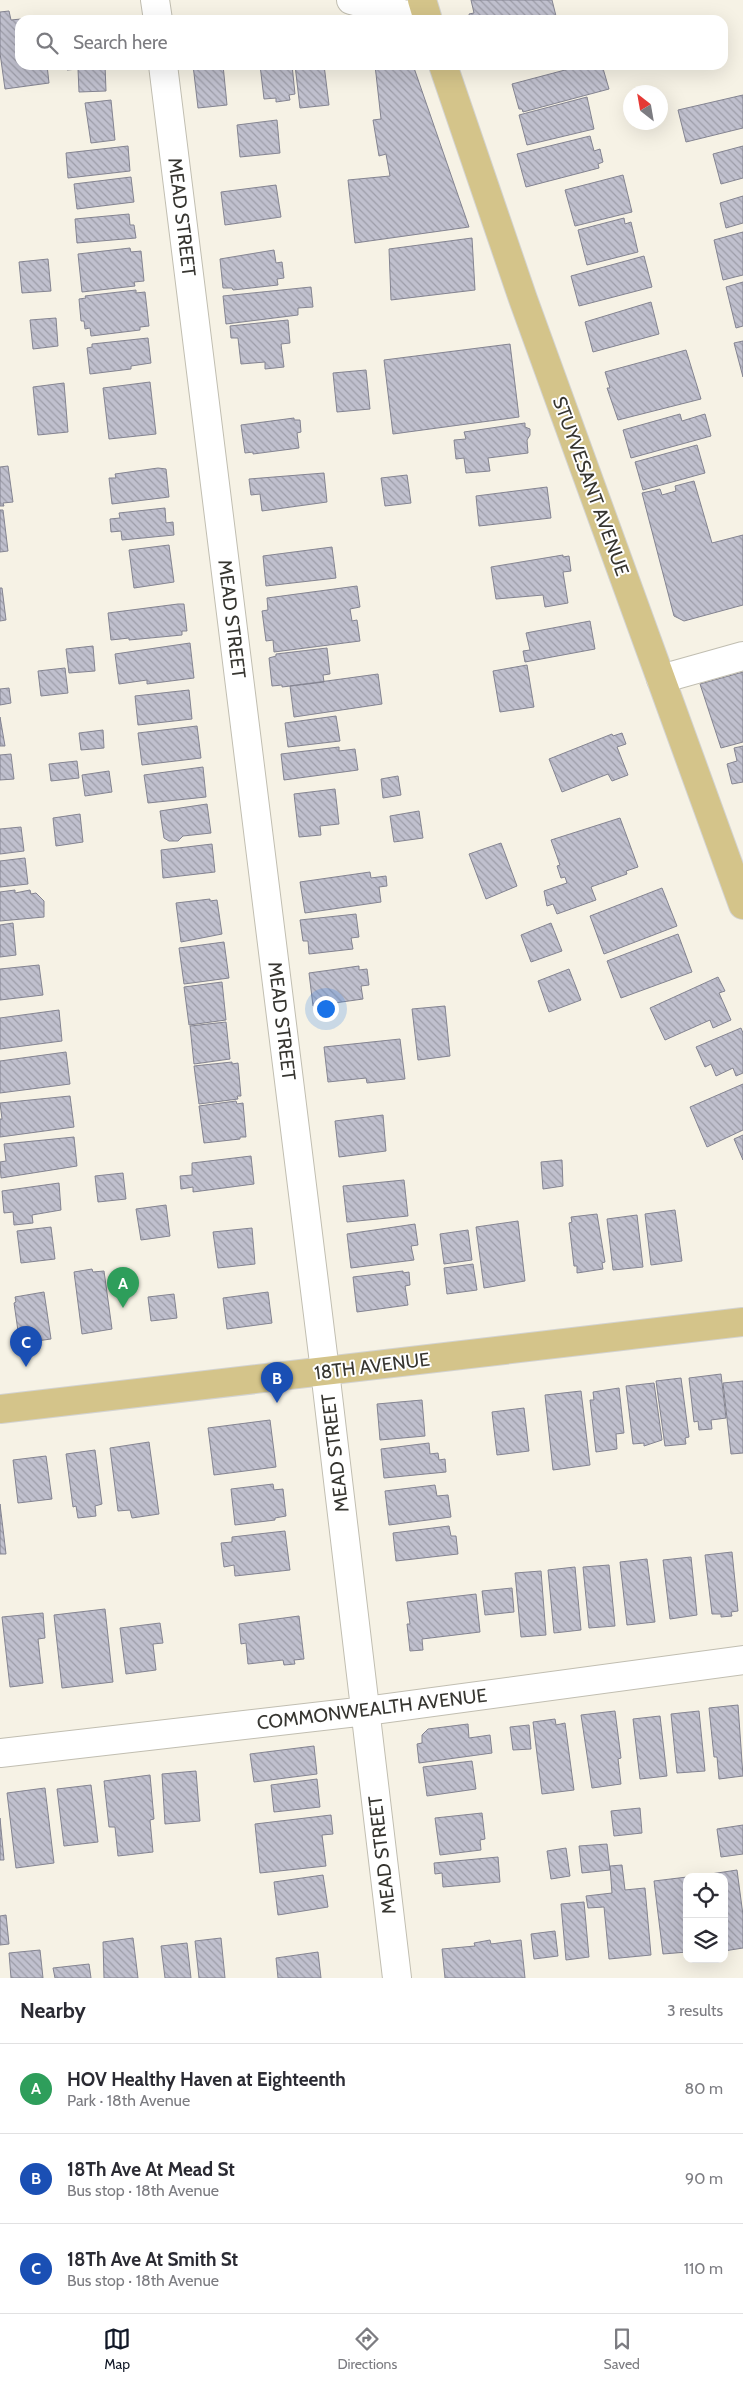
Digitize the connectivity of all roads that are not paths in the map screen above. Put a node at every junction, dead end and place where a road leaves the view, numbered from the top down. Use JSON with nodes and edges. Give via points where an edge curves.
{"nodes":[{"id":1,"x":155,"y":0,"type":"edge"},
{"id":2,"x":351,"y":0,"type":"edge"},
{"id":3,"x":422,"y":0,"type":"edge"},
{"id":4,"x":157,"y":15,"type":"edge"},
{"id":5,"x":407,"y":15,"type":"edge"},
{"id":6,"x":425,"y":15,"type":"edge"},
{"id":7,"x":164,"y":70,"type":"edge"},
{"id":8,"x":445,"y":70,"type":"edge"},
{"id":9,"x":743,"y":656,"type":"edge"},
{"id":10,"x":661,"y":678,"type":"junction"},
{"id":11,"x":743,"y":905,"type":"edge"},
{"id":12,"x":743,"y":1322,"type":"edge"},
{"id":13,"x":325,"y":1371,"type":"junction"},
{"id":14,"x":0,"y":1409,"type":"edge"},
{"id":15,"x":743,"y":1660,"type":"edge"},
{"id":16,"x":366,"y":1711,"type":"junction"},
{"id":17,"x":0,"y":1753,"type":"edge"},
{"id":18,"x":397,"y":1978,"type":"edge"}],
"edges":[{"from":1,"to":4,"type":"street"},
{"from":2,"to":5,"type":"street"},
{"from":3,"to":6,"type":"main road"},
{"from":7,"to":13,"type":"street","name":"MEAD STREET"},
{"from":8,"to":10,"type":"main road","name":"STUYVESANT AVENUE","via":[[523,298]]},
{"from":9,"to":10,"type":"street"},
{"from":10,"to":11,"type":"main road","name":"STUYVESANT AVENUE"},
{"from":12,"to":13,"type":"main road","name":"18TH AVENUE"},
{"from":13,"to":14,"type":"main road","name":"18TH AVENUE"},
{"from":13,"to":16,"type":"street","name":"MEAD STREET"},
{"from":15,"to":16,"type":"street","name":"COMMONWEALTH AVENUE"},
{"from":16,"to":17,"type":"street","name":"COMMONWEALTH AVENUE"},
{"from":16,"to":18,"type":"street","name":"MEAD STREET"}]}
